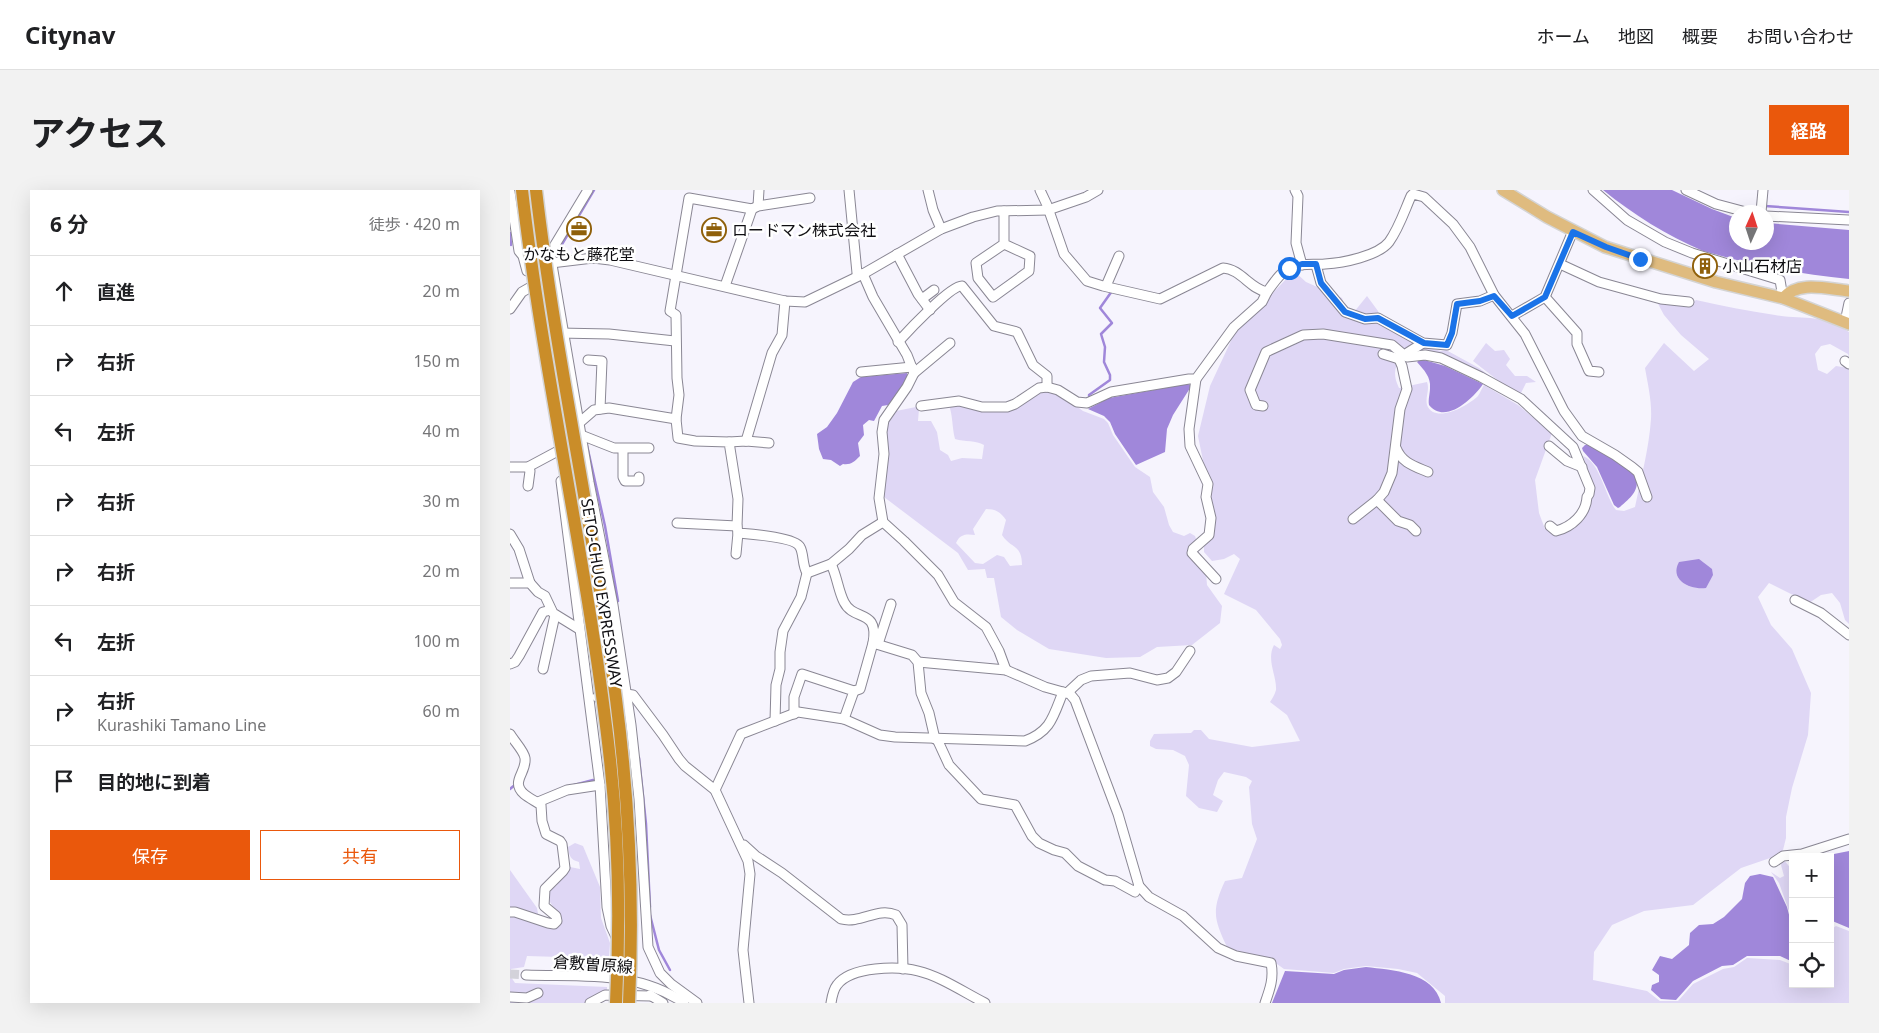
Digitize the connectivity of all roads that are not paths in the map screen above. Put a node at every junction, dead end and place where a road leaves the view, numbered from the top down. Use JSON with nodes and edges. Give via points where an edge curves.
{"nodes":[{"id":1,"x":522,"y":190,"type":"edge"},
{"id":2,"x":536,"y":190,"type":"edge"},
{"id":3,"x":588,"y":190,"type":"edge"},
{"id":4,"x":759,"y":190,"type":"edge"},
{"id":5,"x":849,"y":190,"type":"edge"},
{"id":6,"x":928,"y":190,"type":"edge"},
{"id":7,"x":1040,"y":190,"type":"edge"},
{"id":8,"x":1098,"y":190,"type":"edge"},
{"id":9,"x":1295,"y":190,"type":"edge"},
{"id":10,"x":1503,"y":190,"type":"edge"},
{"id":11,"x":1593,"y":190,"type":"edge"},
{"id":12,"x":1686,"y":190,"type":"edge"},
{"id":13,"x":1764,"y":190,"type":"edge"},
{"id":14,"x":510,"y":192,"type":"edge"},
{"id":15,"x":1427,"y":194,"type":"edge"},
{"id":16,"x":810,"y":198,"type":"dead end"},
{"id":17,"x":1763,"y":205,"type":"edge"},
{"id":18,"x":755,"y":207,"type":"junction"},
{"id":19,"x":1729,"y":207,"type":"edge"},
{"id":20,"x":1048,"y":210,"type":"junction"},
{"id":21,"x":1004,"y":211,"type":"junction"},
{"id":22,"x":1774,"y":211,"type":"edge"},
{"id":23,"x":1849,"y":220,"type":"edge"},
{"id":24,"x":941,"y":229,"type":"junction"},
{"id":25,"x":1573,"y":232,"type":"junction"},
{"id":26,"x":1004,"y":244,"type":"junction"},
{"id":27,"x":514,"y":250,"type":"edge"},
{"id":28,"x":550,"y":253,"type":"junction"},
{"id":29,"x":897,"y":254,"type":"junction"},
{"id":30,"x":1119,"y":256,"type":"dead end"},
{"id":31,"x":551,"y":263,"type":"junction"},
{"id":32,"x":1302,"y":264,"type":"junction"},
{"id":33,"x":1316,"y":264,"type":"junction"},
{"id":34,"x":1560,"y":264,"type":"junction"},
{"id":35,"x":676,"y":274,"type":"junction"},
{"id":36,"x":863,"y":274,"type":"junction"},
{"id":37,"x":1107,"y":285,"type":"junction"},
{"id":38,"x":725,"y":286,"type":"junction"},
{"id":39,"x":529,"y":288,"type":"junction"},
{"id":40,"x":934,"y":290,"type":"dead end"},
{"id":41,"x":1849,"y":291,"type":"edge"},
{"id":42,"x":1267,"y":292,"type":"junction"},
{"id":43,"x":1494,"y":296,"type":"junction"},
{"id":44,"x":1545,"y":297,"type":"junction"},
{"id":45,"x":1783,"y":298,"type":"junction"},
{"id":46,"x":922,"y":300,"type":"junction"},
{"id":47,"x":785,"y":301,"type":"junction"},
{"id":48,"x":1689,"y":302,"type":"dead end"},
{"id":49,"x":1849,"y":303,"type":"edge"},
{"id":50,"x":510,"y":309,"type":"edge"},
{"id":51,"x":930,"y":310,"type":"junction"},
{"id":52,"x":1512,"y":316,"type":"junction"},
{"id":53,"x":1847,"y":323,"type":"edge"},
{"id":54,"x":536,"y":332,"type":"junction"},
{"id":55,"x":564,"y":333,"type":"junction"},
{"id":56,"x":675,"y":341,"type":"junction"},
{"id":57,"x":898,"y":342,"type":"junction"},
{"id":58,"x":950,"y":343,"type":"dead end"},
{"id":59,"x":1424,"y":343,"type":"junction"},
{"id":60,"x":1383,"y":354,"type":"dead end"},
{"id":61,"x":1402,"y":357,"type":"junction"},
{"id":62,"x":588,"y":360,"type":"dead end"},
{"id":63,"x":913,"y":370,"type":"junction"},
{"id":64,"x":861,"y":372,"type":"dead end"},
{"id":65,"x":1599,"y":372,"type":"dead end"},
{"id":66,"x":1196,"y":379,"type":"junction"},
{"id":67,"x":1047,"y":387,"type":"junction"},
{"id":68,"x":921,"y":406,"type":"dead end"},
{"id":69,"x":1263,"y":406,"type":"dead end"},
{"id":70,"x":600,"y":409,"type":"junction"},
{"id":71,"x":676,"y":419,"type":"junction"},
{"id":72,"x":579,"y":423,"type":"junction"},
{"id":73,"x":581,"y":435,"type":"junction"},
{"id":74,"x":1582,"y":436,"type":"junction"},
{"id":75,"x":746,"y":441,"type":"junction"},
{"id":76,"x":730,"y":442,"type":"junction"},
{"id":77,"x":769,"y":444,"type":"dead end"},
{"id":78,"x":1549,"y":446,"type":"dead end"},
{"id":79,"x":1573,"y":447,"type":"junction"},
{"id":80,"x":649,"y":448,"type":"dead end"},
{"id":81,"x":1396,"y":448,"type":"junction"},
{"id":82,"x":623,"y":449,"type":"junction"},
{"id":83,"x":556,"y":452,"type":"junction"},
{"id":84,"x":510,"y":467,"type":"edge"},
{"id":85,"x":528,"y":467,"type":"junction"},
{"id":86,"x":1582,"y":467,"type":"junction"},
{"id":87,"x":1428,"y":472,"type":"dead end"},
{"id":88,"x":639,"y":477,"type":"dead end"},
{"id":89,"x":528,"y":486,"type":"dead end"},
{"id":90,"x":1647,"y":497,"type":"dead end"},
{"id":91,"x":1377,"y":500,"type":"junction"},
{"id":92,"x":1353,"y":519,"type":"dead end"},
{"id":93,"x":883,"y":522,"type":"junction"},
{"id":94,"x":676,"y":523,"type":"dead end"},
{"id":95,"x":1550,"y":526,"type":"dead end"},
{"id":96,"x":737,"y":530,"type":"junction"},
{"id":97,"x":1416,"y":531,"type":"dead end"},
{"id":98,"x":510,"y":534,"type":"edge"},
{"id":99,"x":736,"y":554,"type":"dead end"},
{"id":100,"x":831,"y":564,"type":"junction"},
{"id":101,"x":807,"y":573,"type":"junction"},
{"id":102,"x":1216,"y":579,"type":"dead end"},
{"id":103,"x":510,"y":582,"type":"edge"},
{"id":104,"x":530,"y":583,"type":"junction"},
{"id":105,"x":1795,"y":600,"type":"dead end"},
{"id":106,"x":891,"y":604,"type":"dead end"},
{"id":107,"x":553,"y":612,"type":"junction"},
{"id":108,"x":579,"y":629,"type":"junction"},
{"id":109,"x":1849,"y":635,"type":"edge"},
{"id":110,"x":875,"y":644,"type":"junction"},
{"id":111,"x":1190,"y":651,"type":"dead end"},
{"id":112,"x":918,"y":662,"type":"junction"},
{"id":113,"x":510,"y":664,"type":"edge"},
{"id":114,"x":543,"y":670,"type":"dead end"},
{"id":115,"x":1006,"y":670,"type":"junction"},
{"id":116,"x":854,"y":691,"type":"junction"},
{"id":117,"x":1065,"y":693,"type":"junction"},
{"id":118,"x":626,"y":694,"type":"junction"},
{"id":119,"x":590,"y":697,"type":"junction"},
{"id":120,"x":794,"y":714,"type":"junction"},
{"id":121,"x":844,"y":719,"type":"junction"},
{"id":122,"x":775,"y":721,"type":"junction"},
{"id":123,"x":510,"y":734,"type":"edge"},
{"id":124,"x":936,"y":739,"type":"junction"},
{"id":125,"x":600,"y":785,"type":"junction"},
{"id":126,"x":714,"y":790,"type":"junction"},
{"id":127,"x":538,"y":802,"type":"junction"},
{"id":128,"x":1849,"y":838,"type":"edge"},
{"id":129,"x":740,"y":841,"type":"junction"},
{"id":130,"x":1774,"y":862,"type":"dead end"},
{"id":131,"x":1139,"y":886,"type":"junction"},
{"id":132,"x":510,"y":912,"type":"edge"},
{"id":133,"x":903,"y":969,"type":"junction"},
{"id":134,"x":526,"y":974,"type":"tunnel mouth"},
{"id":135,"x":635,"y":975,"type":"dead end"},
{"id":136,"x":538,"y":993,"type":"dead end"},
{"id":137,"x":510,"y":997,"type":"edge"},
{"id":138,"x":970,"y":1000,"type":"edge"},
{"id":139,"x":590,"y":1003,"type":"edge"},
{"id":140,"x":616,"y":1003,"type":"edge"},
{"id":141,"x":629,"y":1003,"type":"edge"},
{"id":142,"x":663,"y":1003,"type":"edge"},
{"id":143,"x":684,"y":1003,"type":"edge"},
{"id":144,"x":697,"y":1003,"type":"edge"},
{"id":145,"x":748,"y":1003,"type":"edge"},
{"id":146,"x":831,"y":1003,"type":"edge"},
{"id":147,"x":985,"y":1003,"type":"edge"},
{"id":148,"x":1265,"y":1003,"type":"edge"}],
"edges":[{"from":1,"to":140,"type":"highway","name":"SETO-CHUO EXPRESSWAY","bridge":true,"via":[[610,762],[618,898]]},
{"from":2,"to":141,"type":"highway","name":"SETO-CHUO EXPRESSWAY","bridge":true,"via":[[555,327],[616,699],[630,842]]},
{"from":3,"to":28,"type":"street"},
{"from":4,"to":18,"type":"street"},
{"from":5,"to":36,"type":"street","via":[[857,273]]},
{"from":6,"to":24,"type":"street"},
{"from":7,"to":20,"type":"street"},
{"from":8,"to":20,"type":"street"},
{"from":9,"to":32,"type":"street","via":[[1298,196],[1296,242]]},
{"from":10,"to":25,"type":"main road"},
{"from":11,"to":45,"type":"street","via":[[1627,220],[1665,242],[1780,280]]},
{"from":12,"to":19,"type":"street"},
{"from":13,"to":17,"type":"street"},
{"from":14,"to":27,"type":"street"},
{"from":15,"to":33,"type":"street","via":[[1411,196],[1397,229],[1382,248],[1339,263]]},
{"from":15,"to":43,"type":"street","via":[[1470,247]]},
{"from":16,"to":18,"type":"street"},
{"from":18,"to":35,"type":"street","via":[[689,198]]},
{"from":18,"to":38,"type":"street"},
{"from":20,"to":21,"type":"street"},
{"from":20,"to":37,"type":"street","via":[[1064,254],[1087,281]]},
{"from":21,"to":24,"type":"street","via":[[972,217]]},
{"from":21,"to":26,"type":"street"},
{"from":22,"to":23,"type":"street"},
{"from":24,"to":29,"type":"street"},
{"from":25,"to":34,"type":"street"},
{"from":25,"to":45,"type":"main road","via":[[1640,259]]},
{"from":26,"to":26,"type":"street","via":[[1030,256],[1029,271],[993,297],[978,278],[976,263]]},
{"from":27,"to":28,"type":"street","via":[[533,249]]},
{"from":27,"to":39,"type":"street","via":[[523,256],[527,265]]},
{"from":28,"to":31,"type":"street"},
{"from":29,"to":36,"type":"street"},
{"from":29,"to":46,"type":"street"},
{"from":30,"to":37,"type":"street"},
{"from":31,"to":35,"type":"street","via":[[602,259]]},
{"from":31,"to":55,"type":"street"},
{"from":32,"to":33,"type":"street"},
{"from":32,"to":42,"type":"street","via":[[1283,272]]},
{"from":33,"to":59,"type":"street","via":[[1321,283],[1345,312],[1365,319],[1378,318]]},
{"from":34,"to":44,"type":"street"},
{"from":34,"to":48,"type":"street","via":[[1599,282],[1661,299]]},
{"from":35,"to":38,"type":"street"},
{"from":35,"to":56,"type":"street","via":[[670,311],[676,315]]},
{"from":36,"to":47,"type":"street","via":[[805,302]]},
{"from":36,"to":57,"type":"street"},
{"from":37,"to":42,"type":"street","via":[[1164,298],[1223,268],[1234,271]]},
{"from":38,"to":47,"type":"street"},
{"from":39,"to":50,"type":"street","via":[[522,292]]},
{"from":39,"to":54,"type":"street"},
{"from":40,"to":46,"type":"street"},
{"from":41,"to":45,"type":"main road","via":[[1807,287],[1789,291]]},
{"from":42,"to":66,"type":"street","via":[[1262,302],[1234,327]]},
{"from":43,"to":52,"type":"street"},
{"from":43,"to":59,"type":"street","via":[[1457,304],[1447,345]]},
{"from":44,"to":52,"type":"street"},
{"from":44,"to":65,"type":"street","via":[[1577,333],[1577,344],[1589,371]]},
{"from":45,"to":53,"type":"main road"},
{"from":46,"to":51,"type":"street"},
{"from":47,"to":75,"type":"street","via":[[782,335],[772,354]]},
{"from":49,"to":53,"type":"street"},
{"from":51,"to":57,"type":"street"},
{"from":51,"to":67,"type":"street","via":[[956,287],[962,286],[994,326],[1017,332],[1033,365],[1047,376]]},
{"from":52,"to":74,"type":"street","via":[[1525,334],[1564,412]]},
{"from":54,"to":55,"type":"street"},
{"from":54,"to":83,"type":"street"},
{"from":55,"to":56,"type":"street"},
{"from":55,"to":72,"type":"street"},
{"from":56,"to":71,"type":"street","via":[[679,395]]},
{"from":57,"to":63,"type":"street"},
{"from":58,"to":63,"type":"street"},
{"from":59,"to":61,"type":"street"},
{"from":60,"to":61,"type":"street"},
{"from":61,"to":69,"type":"street","via":[[1392,346],[1368,340],[1323,334],[1303,335],[1266,352],[1250,390],[1256,405]]},
{"from":61,"to":79,"type":"street","via":[[1425,355],[1441,358],[1481,377],[1521,399]]},
{"from":61,"to":81,"type":"street","via":[[1407,389],[1400,409]]},
{"from":62,"to":70,"type":"street","via":[[602,361]]},
{"from":63,"to":64,"type":"street"},
{"from":63,"to":93,"type":"street","via":[[907,387],[884,420],[879,498]]},
{"from":66,"to":67,"type":"street","via":[[1111,392],[1090,402],[1077,402]]},
{"from":66,"to":102,"type":"street","via":[[1190,446],[1208,484],[1206,497],[1211,518],[1209,535],[1192,553]]},
{"from":67,"to":68,"type":"street","via":[[1039,388],[1007,407],[982,407],[959,401]]},
{"from":70,"to":71,"type":"street","via":[[619,408]]},
{"from":70,"to":72,"type":"street"},
{"from":71,"to":76,"type":"street","via":[[678,438]]},
{"from":72,"to":73,"type":"street"},
{"from":73,"to":82,"type":"street","via":[[602,445]]},
{"from":73,"to":118,"type":"street","via":[[606,561]]},
{"from":74,"to":79,"type":"street"},
{"from":74,"to":90,"type":"street","via":[[1638,472]]},
{"from":75,"to":76,"type":"street"},
{"from":75,"to":77,"type":"street"},
{"from":76,"to":96,"type":"street","via":[[738,499]]},
{"from":78,"to":86,"type":"street","via":[[1567,462]]},
{"from":79,"to":86,"type":"street"},
{"from":80,"to":82,"type":"street"},
{"from":81,"to":87,"type":"street","via":[[1404,461]]},
{"from":81,"to":91,"type":"street","via":[[1392,473]]},
{"from":82,"to":88,"type":"street","via":[[625,481],[639,481]]},
{"from":83,"to":85,"type":"street"},
{"from":83,"to":108,"type":"street"},
{"from":84,"to":85,"type":"street"},
{"from":85,"to":89,"type":"street"},
{"from":86,"to":95,"type":"street","via":[[1590,488],[1583,513],[1559,530]]},
{"from":91,"to":92,"type":"street"},
{"from":91,"to":97,"type":"street","via":[[1398,521]]},
{"from":93,"to":100,"type":"street","via":[[862,535]]},
{"from":93,"to":115,"type":"street","via":[[938,575],[954,602],[986,627]]},
{"from":94,"to":96,"type":"street"},
{"from":96,"to":99,"type":"street"},
{"from":96,"to":101,"type":"street","via":[[798,544]]},
{"from":98,"to":104,"type":"street","via":[[519,549]]},
{"from":100,"to":101,"type":"street"},
{"from":100,"to":110,"type":"street","via":[[847,606],[872,622]]},
{"from":101,"to":122,"type":"street","via":[[801,597],[783,631]]},
{"from":103,"to":104,"type":"street"},
{"from":104,"to":107,"type":"street","via":[[545,596]]},
{"from":105,"to":109,"type":"street","via":[[1821,613]]},
{"from":106,"to":110,"type":"street"},
{"from":107,"to":108,"type":"street"},
{"from":107,"to":113,"type":"street","via":[[543,612],[519,656]]},
{"from":107,"to":114,"type":"street"},
{"from":108,"to":119,"type":"street"},
{"from":110,"to":112,"type":"street","via":[[912,655]]},
{"from":110,"to":116,"type":"street","via":[[860,689]]},
{"from":111,"to":117,"type":"street","via":[[1168,678],[1157,680],[1130,674],[1091,676]]},
{"from":112,"to":115,"type":"street"},
{"from":112,"to":124,"type":"street","via":[[921,693]]},
{"from":115,"to":117,"type":"street","via":[[1045,688]]},
{"from":116,"to":120,"type":"street","via":[[802,674],[794,697]]},
{"from":116,"to":121,"type":"street"},
{"from":117,"to":124,"type":"street","via":[[1049,725],[1039,736],[1025,742]]},
{"from":117,"to":131,"type":"street","via":[[1075,700],[1118,814]]},
{"from":118,"to":119,"type":"street"},
{"from":118,"to":126,"type":"street","via":[[633,695],[685,766]]},
{"from":118,"to":144,"type":"street","via":[[639,799],[648,947],[660,973]]},
{"from":119,"to":125,"type":"street"},
{"from":120,"to":121,"type":"street"},
{"from":120,"to":122,"type":"street"},
{"from":121,"to":124,"type":"street","via":[[880,735]]},
{"from":122,"to":126,"type":"street","via":[[741,734]]},
{"from":123,"to":127,"type":"street","via":[[525,757],[517,782],[520,790]]},
{"from":124,"to":131,"type":"street","via":[[949,765],[980,799],[1015,805],[1039,843],[1065,853],[1078,866],[1105,880],[1115,881],[1135,892]]},
{"from":125,"to":127,"type":"street","via":[[567,790]]},
{"from":125,"to":135,"type":"street","via":[[606,907],[611,926]]},
{"from":126,"to":129,"type":"street"},
{"from":127,"to":132,"type":"street","via":[[546,834],[562,844],[563,871],[545,889],[544,906],[556,916],[556,921],[548,923]]},
{"from":128,"to":130,"type":"street","via":[[1802,854],[1783,856]]},
{"from":129,"to":133,"type":"street","via":[[841,919],[857,920],[882,912],[896,915],[902,925]]},
{"from":129,"to":145,"type":"street","via":[[750,874],[743,950]]},
{"from":131,"to":148,"type":"street","via":[[1149,897],[1183,916],[1218,948],[1236,956],[1271,963],[1272,985]]},
{"from":133,"to":138,"type":"street","via":[[930,975]]},
{"from":133,"to":146,"type":"street","via":[[870,970],[844,978],[837,985]]},
{"from":134,"to":143,"type":"street","name":"倉敷曽原線","via":[[625,978],[657,987]]},
{"from":136,"to":137,"type":"street","via":[[527,998]]},
{"from":138,"to":147,"type":"street"},
{"from":139,"to":142,"type":"street","via":[[605,995],[650,996]]}]}
